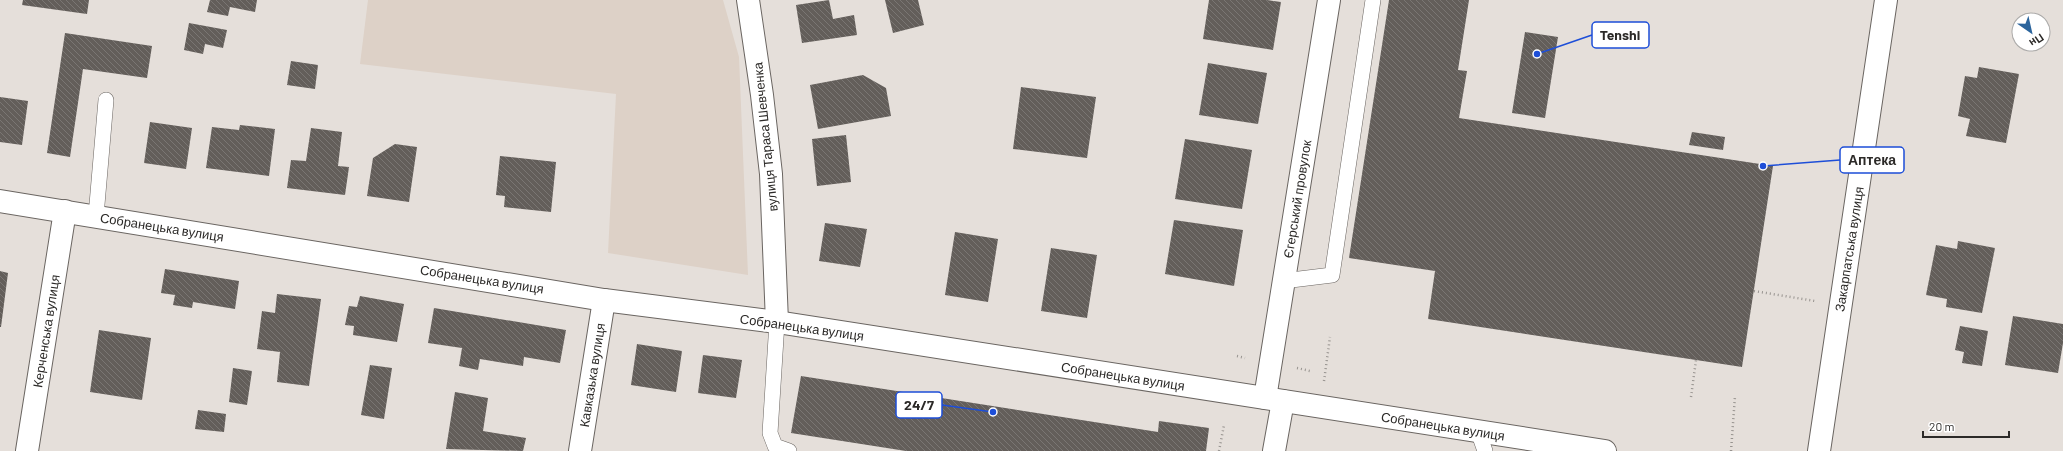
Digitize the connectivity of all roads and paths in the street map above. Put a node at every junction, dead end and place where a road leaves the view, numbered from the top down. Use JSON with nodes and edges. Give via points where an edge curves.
{"nodes":[{"id":1,"x":748,"y":0,"type":"edge"},
{"id":2,"x":1329,"y":0,"type":"edge"},
{"id":3,"x":1373,"y":0,"type":"edge"},
{"id":4,"x":1886,"y":0,"type":"edge"},
{"id":5,"x":106,"y":100,"type":"dead end"},
{"id":6,"x":0,"y":201,"type":"edge"},
{"id":7,"x":65,"y":211,"type":"junction"},
{"id":8,"x":96,"y":216,"type":"junction"},
{"id":9,"x":1283,"y":282,"type":"junction"},
{"id":10,"x":1754,"y":291,"type":"dead end"},
{"id":11,"x":604,"y":300,"type":"junction"},
{"id":12,"x":1817,"y":301,"type":"dead end"},
{"id":13,"x":777,"y":322,"type":"junction"},
{"id":14,"x":1330,"y":337,"type":"dead end"},
{"id":15,"x":1696,"y":360,"type":"dead end"},
{"id":16,"x":1324,"y":381,"type":"dead end"},
{"id":17,"x":1691,"y":396,"type":"dead end"},
{"id":18,"x":1735,"y":396,"type":"dead end"},
{"id":19,"x":1274,"y":400,"type":"junction"},
{"id":20,"x":1224,"y":425,"type":"dead end"},
{"id":21,"x":1482,"y":441,"type":"edge"},
{"id":22,"x":26,"y":451,"type":"edge"},
{"id":23,"x":580,"y":451,"type":"edge"},
{"id":24,"x":789,"y":451,"type":"edge"},
{"id":25,"x":1219,"y":451,"type":"edge"},
{"id":26,"x":1274,"y":451,"type":"edge"},
{"id":27,"x":1605,"y":451,"type":"edge"},
{"id":28,"x":1731,"y":451,"type":"edge"},
{"id":29,"x":1819,"y":451,"type":"edge"}],
"edges":[{"from":1,"to":13,"type":"street","name":"вулиця Тараса Шевченка","via":[[771,174]]},
{"from":2,"to":9,"type":"street","name":"Єгерський провулок"},
{"from":3,"to":9,"type":"lane","via":[[1332,275]]},
{"from":4,"to":29,"type":"street","name":"Закарпатська вулиця"},
{"from":5,"to":8,"type":"lane"},
{"from":6,"to":7,"type":"street","name":"Собранецька вулиця"},
{"from":7,"to":8,"type":"street","name":"Собранецька вулиця"},
{"from":7,"to":22,"type":"street","name":"Керченська вулиця"},
{"from":8,"to":11,"type":"street","name":"Собранецька вулиця"},
{"from":9,"to":19,"type":"street","name":"Єгерський провулок"},
{"from":10,"to":12,"type":"path"},
{"from":11,"to":13,"type":"street","name":"Собранецька вулиця"},
{"from":11,"to":23,"type":"street","name":"Кавказька вулиця"},
{"from":13,"to":19,"type":"street","name":"Собранецька вулиця"},
{"from":13,"to":24,"type":"lane","via":[[770,433],[775,446]]},
{"from":14,"to":16,"type":"path"},
{"from":15,"to":17,"type":"path"},
{"from":18,"to":28,"type":"path"},
{"from":19,"to":21,"type":"street","name":"Собранецька вулиця"},
{"from":19,"to":26,"type":"street","name":"Єгерський провулок"},
{"from":20,"to":25,"type":"path"},
{"from":21,"to":27,"type":"street","name":"Собранецька вулиця"}]}
